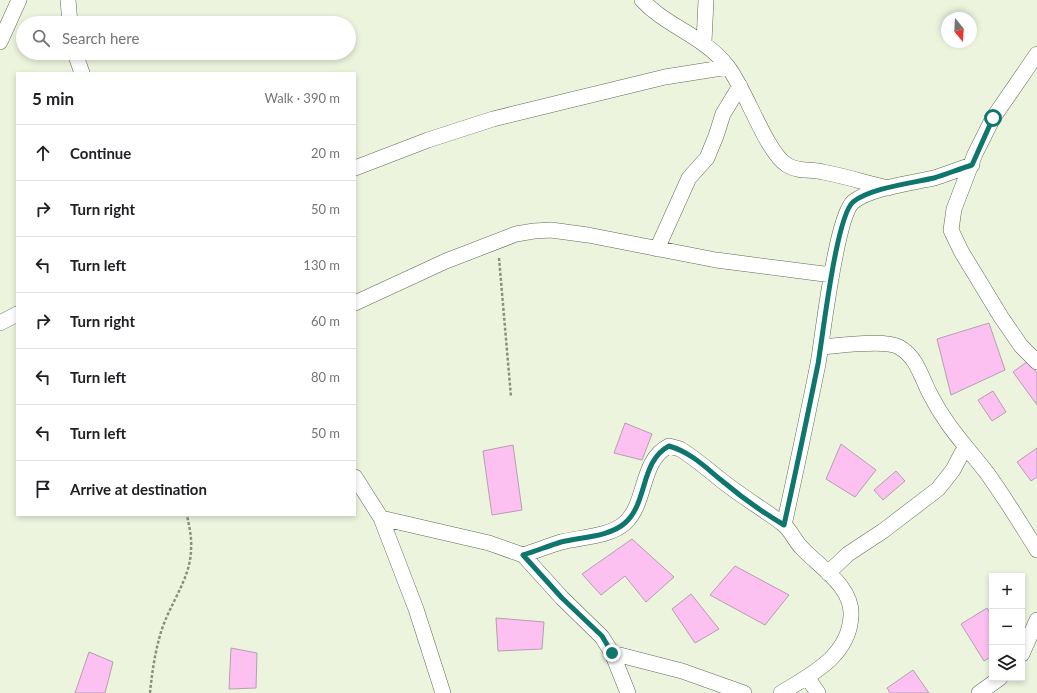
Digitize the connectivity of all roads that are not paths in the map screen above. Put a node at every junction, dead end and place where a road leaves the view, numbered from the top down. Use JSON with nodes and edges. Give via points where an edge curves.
{"nodes":[{"id":1,"x":19,"y":0,"type":"edge"},
{"id":2,"x":68,"y":0,"type":"edge"},
{"id":3,"x":642,"y":0,"type":"edge"},
{"id":4,"x":706,"y":0,"type":"edge"},
{"id":5,"x":69,"y":16,"type":"edge"},
{"id":6,"x":0,"y":42,"type":"edge"},
{"id":7,"x":704,"y":42,"type":"junction"},
{"id":8,"x":1037,"y":54,"type":"edge"},
{"id":9,"x":77,"y":60,"type":"edge"},
{"id":10,"x":728,"y":67,"type":"junction"},
{"id":11,"x":82,"y":72,"type":"edge"},
{"id":12,"x":740,"y":86,"type":"junction"},
{"id":13,"x":972,"y":165,"type":"junction"},
{"id":14,"x":356,"y":168,"type":"edge"},
{"id":15,"x":888,"y":188,"type":"junction"},
{"id":16,"x":657,"y":249,"type":"junction"},
{"id":17,"x":832,"y":275,"type":"junction"},
{"id":18,"x":356,"y":303,"type":"edge"},
{"id":19,"x":16,"y":315,"type":"edge"},
{"id":20,"x":0,"y":323,"type":"edge"},
{"id":21,"x":821,"y":347,"type":"junction"},
{"id":22,"x":1037,"y":362,"type":"edge"},
{"id":23,"x":965,"y":447,"type":"junction"},
{"id":24,"x":356,"y":479,"type":"edge"},
{"id":25,"x":381,"y":518,"type":"junction"},
{"id":26,"x":784,"y":525,"type":"junction"},
{"id":27,"x":1037,"y":550,"type":"edge"},
{"id":28,"x":523,"y":555,"type":"junction"},
{"id":29,"x":828,"y":573,"type":"junction"},
{"id":30,"x":1037,"y":620,"type":"edge"},
{"id":31,"x":1025,"y":647,"type":"edge"},
{"id":32,"x":612,"y":653,"type":"junction"},
{"id":33,"x":807,"y":677,"type":"junction"},
{"id":34,"x":996,"y":681,"type":"edge"},
{"id":35,"x":443,"y":693,"type":"edge"},
{"id":36,"x":628,"y":693,"type":"edge"},
{"id":37,"x":744,"y":693,"type":"edge"},
{"id":38,"x":781,"y":693,"type":"edge"},
{"id":39,"x":818,"y":693,"type":"edge"},
{"id":40,"x":979,"y":693,"type":"edge"}],
"edges":[{"from":1,"to":6,"type":"street"},
{"from":2,"to":5,"type":"street"},
{"from":3,"to":7,"type":"street","via":[[657,14]]},
{"from":4,"to":7,"type":"street"},
{"from":7,"to":10,"type":"street"},
{"from":8,"to":13,"type":"street","via":[[993,118]]},
{"from":9,"to":11,"type":"street"},
{"from":10,"to":12,"type":"street"},
{"from":10,"to":14,"type":"street","via":[[665,77],[530,109],[428,140]]},
{"from":12,"to":15,"type":"street","via":[[775,154],[785,164],[793,168],[821,171]]},
{"from":12,"to":16,"type":"street","via":[[723,114],[707,158],[689,178]]},
{"from":13,"to":15,"type":"street","via":[[935,178]]},
{"from":13,"to":22,"type":"street","via":[[954,209],[952,230],[961,251],[1001,317],[1020,346]]},
{"from":15,"to":17,"type":"street","via":[[865,195],[850,205],[844,218]]},
{"from":16,"to":17,"type":"street","via":[[716,260]]},
{"from":16,"to":18,"type":"street","via":[[551,230],[516,234],[446,261]]},
{"from":17,"to":21,"type":"street"},
{"from":19,"to":20,"type":"street"},
{"from":21,"to":23,"type":"street","via":[[882,343],[900,347],[913,359],[944,420]]},
{"from":21,"to":26,"type":"street"},
{"from":23,"to":27,"type":"street","via":[[1001,493]]},
{"from":23,"to":29,"type":"street","via":[[949,477],[938,489],[889,527],[848,554]]},
{"from":24,"to":25,"type":"street"},
{"from":25,"to":28,"type":"street","via":[[489,543]]},
{"from":25,"to":35,"type":"street","via":[[416,609]]},
{"from":26,"to":28,"type":"street","via":[[693,457],[669,446],[655,458],[635,508],[625,523],[610,531]]},
{"from":26,"to":29,"type":"street","via":[[802,548]]},
{"from":28,"to":32,"type":"street","via":[[562,598],[602,636]]},
{"from":29,"to":33,"type":"street","via":[[849,600],[850,622],[835,656]]},
{"from":30,"to":31,"type":"street"},
{"from":32,"to":36,"type":"street"},
{"from":32,"to":37,"type":"street","via":[[682,672]]},
{"from":33,"to":38,"type":"street"},
{"from":33,"to":39,"type":"street"},
{"from":34,"to":40,"type":"street"}]}
